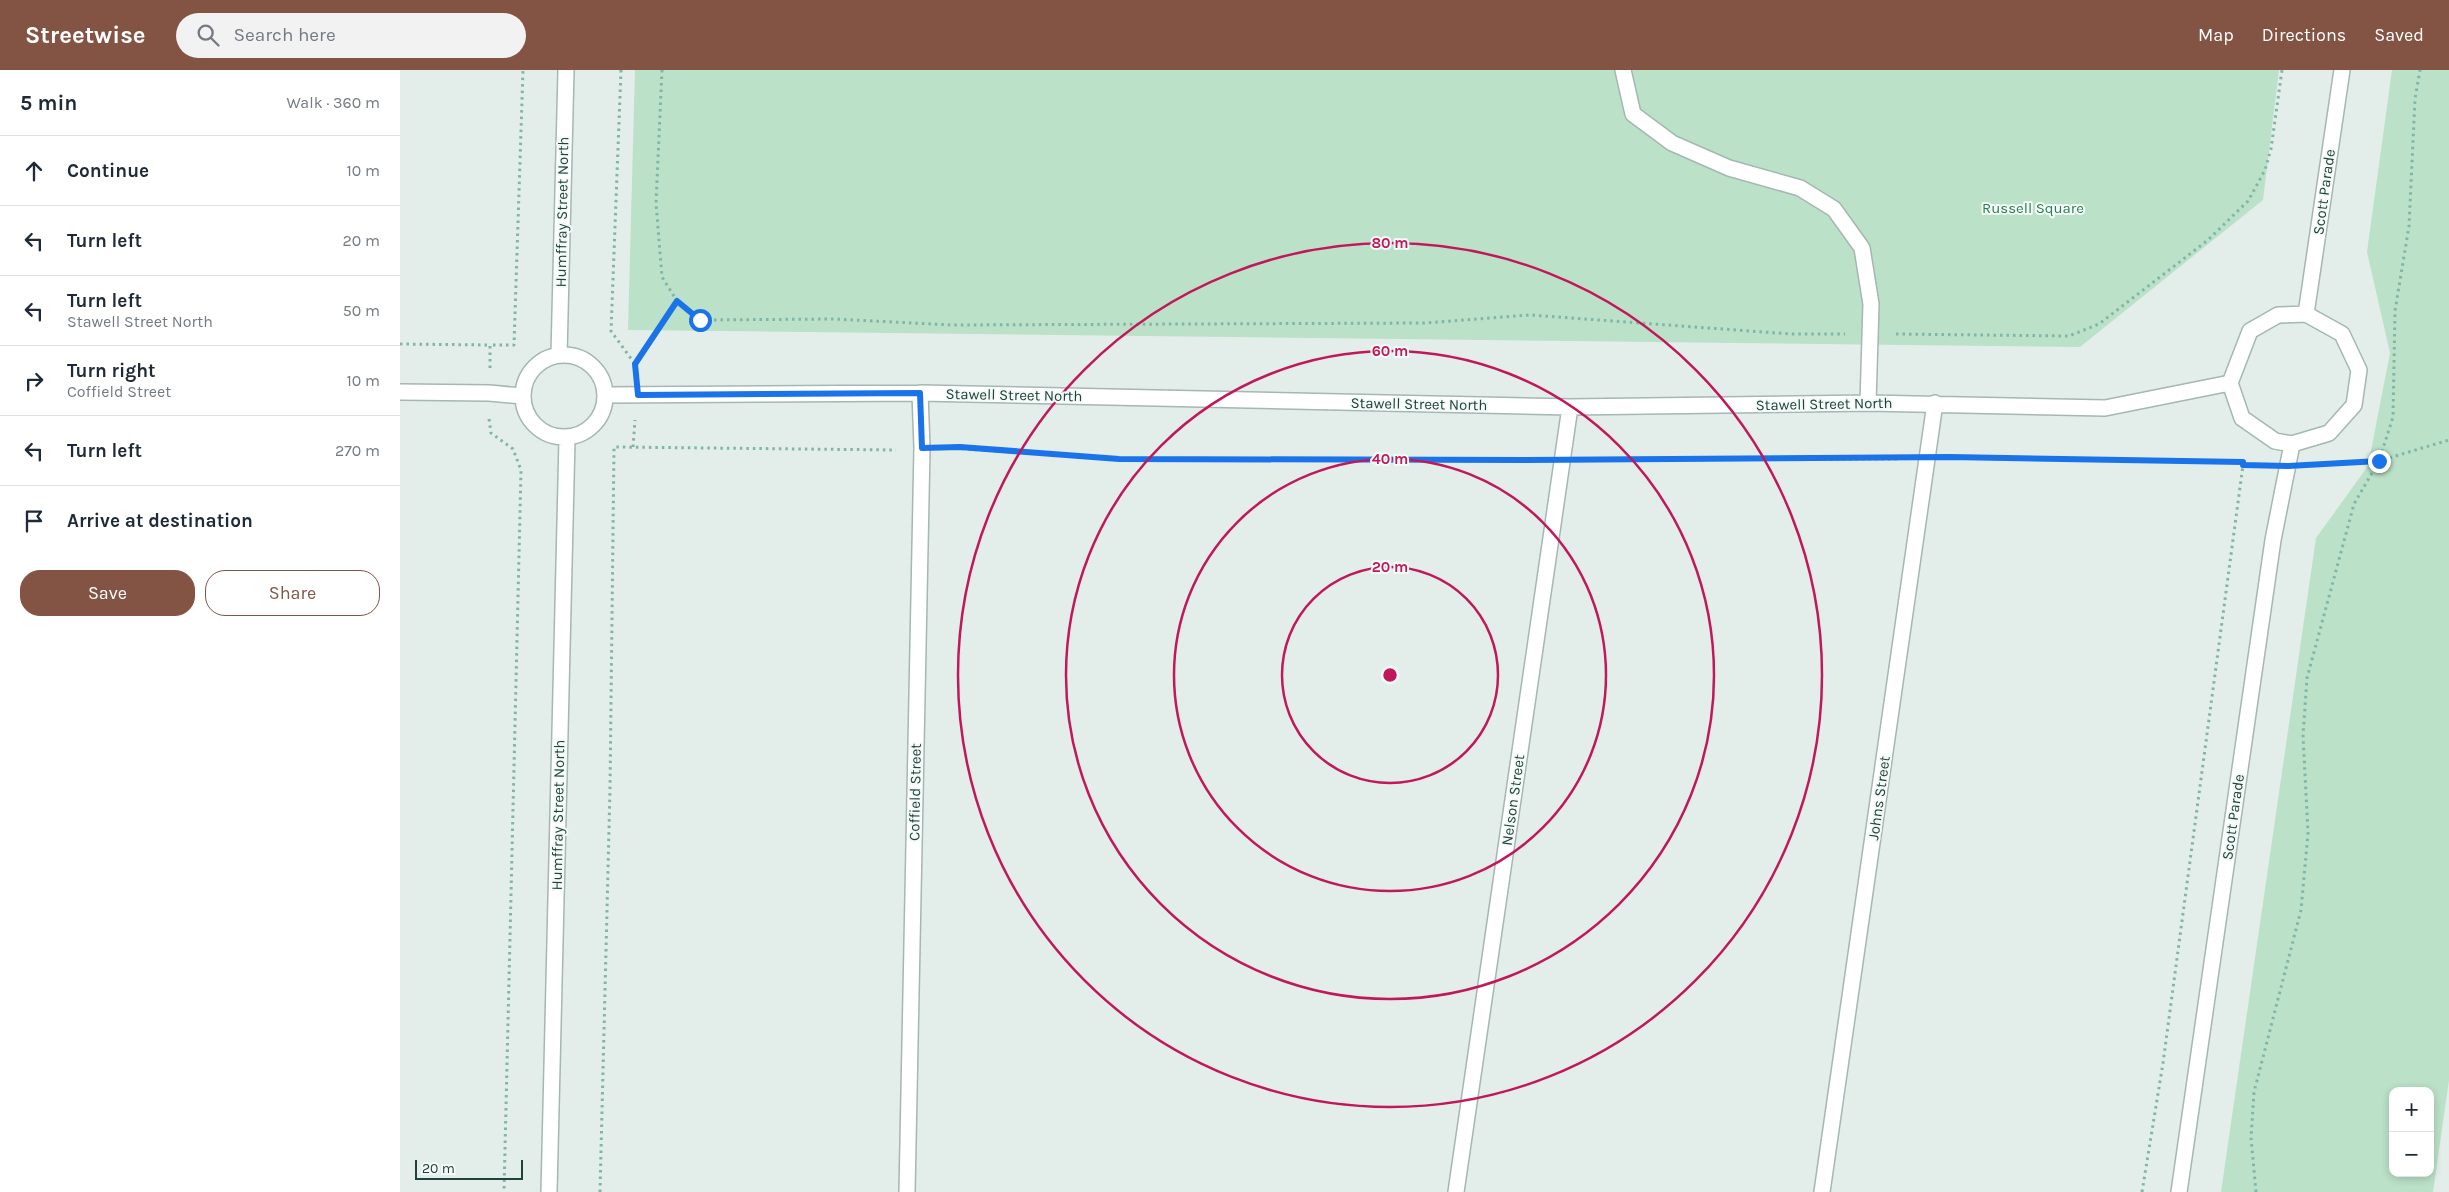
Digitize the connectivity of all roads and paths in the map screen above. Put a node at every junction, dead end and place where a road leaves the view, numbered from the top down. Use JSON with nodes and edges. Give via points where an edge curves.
{"nodes":[{"id":1,"x":523,"y":70,"type":"edge"},
{"id":2,"x":566,"y":70,"type":"edge"},
{"id":3,"x":621,"y":70,"type":"edge"},
{"id":4,"x":662,"y":70,"type":"edge"},
{"id":5,"x":1623,"y":70,"type":"edge"},
{"id":6,"x":2282,"y":70,"type":"edge"},
{"id":7,"x":2342,"y":70,"type":"edge"},
{"id":8,"x":2420,"y":70,"type":"edge"},
{"id":9,"x":677,"y":301,"type":"junction"},
{"id":10,"x":2306,"y":314,"type":"junction"},
{"id":11,"x":1870,"y":334,"type":"junction"},
{"id":12,"x":400,"y":344,"type":"edge"},
{"id":13,"x":490,"y":345,"type":"junction"},
{"id":14,"x":559,"y":355,"type":"junction"},
{"id":15,"x":635,"y":364,"type":"junction"},
{"id":16,"x":2230,"y":383,"type":"junction"},
{"id":17,"x":400,"y":392,"type":"edge"},
{"id":18,"x":489,"y":393,"type":"junction"},
{"id":19,"x":920,"y":393,"type":"junction"},
{"id":20,"x":605,"y":394,"type":"junction"},
{"id":21,"x":638,"y":395,"type":"junction"},
{"id":22,"x":522,"y":396,"type":"junction"},
{"id":23,"x":1868,"y":403,"type":"junction"},
{"id":24,"x":1935,"y":403,"type":"junction"},
{"id":25,"x":1570,"y":407,"type":"junction"},
{"id":26,"x":566,"y":438,"type":"junction"},
{"id":27,"x":2449,"y":440,"type":"edge"},
{"id":28,"x":2292,"y":444,"type":"junction"},
{"id":29,"x":633,"y":447,"type":"junction"},
{"id":30,"x":922,"y":448,"type":"junction"},
{"id":31,"x":1928,"y":458,"type":"junction"},
{"id":32,"x":1562,"y":460,"type":"junction"},
{"id":33,"x":2379,"y":461,"type":"junction"},
{"id":34,"x":2243,"y":465,"type":"junction"},
{"id":35,"x":2288,"y":466,"type":"junction"},
{"id":36,"x":504,"y":1192,"type":"edge"},
{"id":37,"x":549,"y":1192,"type":"edge"},
{"id":38,"x":600,"y":1192,"type":"edge"},
{"id":39,"x":907,"y":1192,"type":"edge"},
{"id":40,"x":1456,"y":1192,"type":"edge"},
{"id":41,"x":1822,"y":1192,"type":"edge"},
{"id":42,"x":2142,"y":1192,"type":"edge"},
{"id":43,"x":2178,"y":1192,"type":"edge"},
{"id":44,"x":2256,"y":1192,"type":"edge"}],
"edges":[{"from":1,"to":13,"type":"path","via":[[514,345]]},
{"from":2,"to":14,"type":"street","name":"Humffray Street North"},
{"from":3,"to":15,"type":"path","via":[[611,331]]},
{"from":4,"to":9,"type":"path","via":[[656,204],[662,277]]},
{"from":5,"to":11,"type":"street","via":[[1633,114],[1672,143],[1729,168],[1800,188],[1834,208],[1862,248],[1871,304]]},
{"from":6,"to":11,"type":"path","via":[[2271,149],[2248,201],[2208,240],[2099,324],[2069,336]]},
{"from":7,"to":10,"type":"street","name":"Scott Parade"},
{"from":8,"to":33,"type":"path","via":[[2415,99],[2409,226],[2395,311],[2393,417]]},
{"from":9,"to":11,"type":"path","via":[[700,320],[834,319],[952,325],[1424,323],[1530,315],[1792,334]]},
{"from":9,"to":15,"type":"path"},
{"from":10,"to":16,"type":"street","via":[[2278,315],[2250,331]]},
{"from":10,"to":28,"type":"street","via":[[2342,334],[2359,370],[2354,405],[2329,433]]},
{"from":11,"to":23,"type":"street"},
{"from":12,"to":13,"type":"path"},
{"from":13,"to":18,"type":"path"},
{"from":14,"to":20,"type":"street","via":[[587,361],[597,371]]},
{"from":14,"to":22,"type":"street","via":[[544,359],[532,369]]},
{"from":15,"to":21,"type":"path"},
{"from":16,"to":24,"type":"street","name":"Stawell Street North","via":[[2105,408]]},
{"from":16,"to":28,"type":"street","via":[[2242,418],[2275,441]]},
{"from":17,"to":18,"type":"street"},
{"from":18,"to":22,"type":"street"},
{"from":18,"to":36,"type":"path","via":[[491,433],[513,450],[521,470]]},
{"from":19,"to":21,"type":"street","name":"Stawell Street North"},
{"from":19,"to":25,"type":"street","name":"Stawell Street North"},
{"from":19,"to":30,"type":"street","name":"Coffield Street"},
{"from":20,"to":21,"type":"street","name":"Stawell Street North"},
{"from":20,"to":26,"type":"street","via":[[602,414],[593,426],[581,435]]},
{"from":21,"to":29,"type":"path"},
{"from":22,"to":26,"type":"street","via":[[525,413],[534,427],[549,436]]},
{"from":23,"to":24,"type":"street","name":"Stawell Street North"},
{"from":23,"to":25,"type":"street","name":"Stawell Street North"},
{"from":24,"to":31,"type":"street","name":"Johns Street"},
{"from":25,"to":32,"type":"street","name":"Nelson Street"},
{"from":26,"to":37,"type":"street","name":"Humffray Street North"},
{"from":27,"to":33,"type":"path"},
{"from":28,"to":35,"type":"street","name":"Scott Parade"},
{"from":29,"to":30,"type":"path"},
{"from":29,"to":38,"type":"path","via":[[614,447]]},
{"from":30,"to":32,"type":"path","via":[[960,447],[1119,459]]},
{"from":30,"to":39,"type":"street","name":"Coffield Street"},
{"from":31,"to":32,"type":"path"},
{"from":31,"to":34,"type":"path","via":[[2243,462]]},
{"from":31,"to":41,"type":"street","name":"Johns Street"},
{"from":32,"to":40,"type":"street","name":"Nelson Street"},
{"from":33,"to":35,"type":"path"},
{"from":33,"to":44,"type":"path","via":[[2354,504],[2307,678],[2303,735],[2308,833],[2300,910],[2254,1092],[2252,1138]]},
{"from":34,"to":35,"type":"path"},
{"from":34,"to":42,"type":"path","via":[[2164,1053]]},
{"from":35,"to":43,"type":"street","name":"Scott Parade","via":[[2272,550]]}]}
